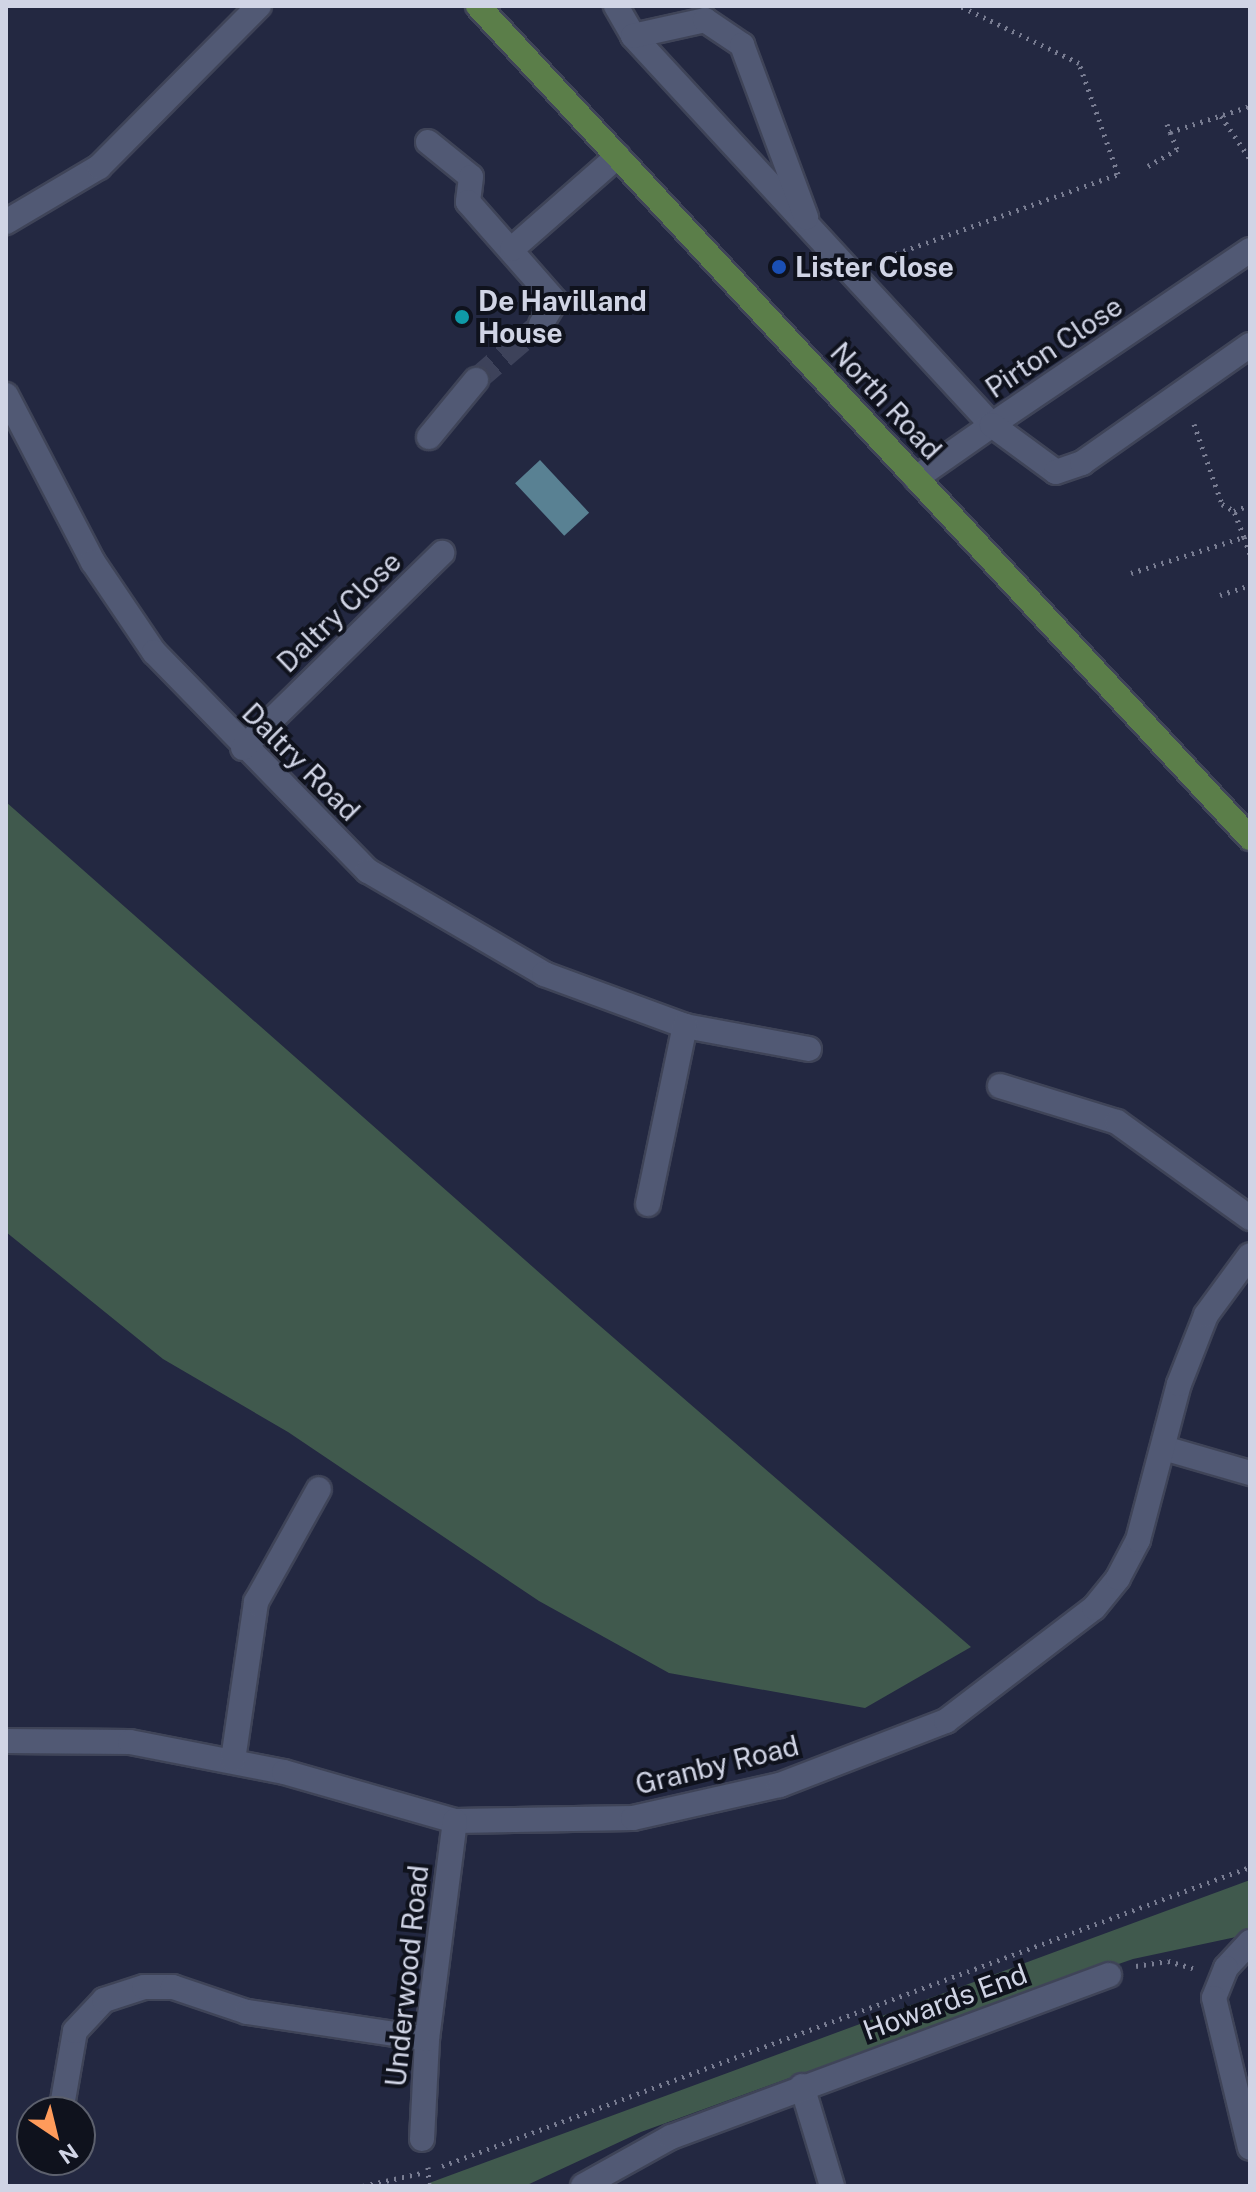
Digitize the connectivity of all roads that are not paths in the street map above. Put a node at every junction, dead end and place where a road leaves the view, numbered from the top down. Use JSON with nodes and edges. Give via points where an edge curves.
{"nodes":[{"id":1,"x":259,"y":6,"type":"edge"},
{"id":2,"x":478,"y":6,"type":"edge"},
{"id":3,"x":616,"y":6,"type":"edge"},
{"id":4,"x":633,"y":36,"type":"junction"},
{"id":5,"x":428,"y":142,"type":"dead end"},
{"id":6,"x":618,"y":156,"type":"junction"},
{"id":7,"x":6,"y":222,"type":"edge"},
{"id":8,"x":810,"y":231,"type":"junction"},
{"id":9,"x":512,"y":249,"type":"junction"},
{"id":10,"x":1250,"y":250,"type":"edge"},
{"id":11,"x":541,"y":324,"type":"tunnel mouth"},
{"id":12,"x":1250,"y":345,"type":"edge"},
{"id":13,"x":476,"y":380,"type":"tunnel mouth"},
{"id":14,"x":6,"y":395,"type":"edge"},
{"id":15,"x":992,"y":425,"type":"junction"},
{"id":16,"x":429,"y":437,"type":"dead end"},
{"id":17,"x":916,"y":478,"type":"junction"},
{"id":18,"x":442,"y":553,"type":"dead end"},
{"id":19,"x":243,"y":748,"type":"junction"},
{"id":20,"x":1250,"y":838,"type":"edge"},
{"id":21,"x":685,"y":1026,"type":"junction"},
{"id":22,"x":809,"y":1049,"type":"dead end"},
{"id":23,"x":1000,"y":1086,"type":"dead end"},
{"id":24,"x":648,"y":1204,"type":"dead end"},
{"id":25,"x":1250,"y":1218,"type":"edge"},
{"id":26,"x":1250,"y":1255,"type":"edge"},
{"id":27,"x":1164,"y":1448,"type":"junction"},
{"id":28,"x":1250,"y":1473,"type":"edge"},
{"id":29,"x":319,"y":1489,"type":"dead end"},
{"id":30,"x":6,"y":1741,"type":"edge"},
{"id":31,"x":233,"y":1760,"type":"junction"},
{"id":32,"x":455,"y":1821,"type":"junction"},
{"id":33,"x":1250,"y":1942,"type":"edge"},
{"id":34,"x":1109,"y":1975,"type":"road end"},
{"id":35,"x":427,"y":2039,"type":"junction"},
{"id":36,"x":802,"y":2086,"type":"junction"},
{"id":37,"x":64,"y":2096,"type":"edge"},
{"id":38,"x":422,"y":2139,"type":"dead end"},
{"id":39,"x":1250,"y":2148,"type":"edge"},
{"id":40,"x":583,"y":2186,"type":"edge"},
{"id":41,"x":832,"y":2186,"type":"edge"}],
"edges":[{"from":1,"to":7,"type":"street","via":[[99,167]]},
{"from":2,"to":6,"type":"main road","name":"North Road"},
{"from":3,"to":4,"type":"street"},
{"from":4,"to":8,"type":"street"},
{"from":4,"to":8,"type":"street","via":[[705,20],[742,45]]},
{"from":5,"to":9,"type":"street","via":[[471,177],[468,202]]},
{"from":6,"to":9,"type":"street"},
{"from":6,"to":17,"type":"main road","name":"North Road"},
{"from":8,"to":15,"type":"street"},
{"from":9,"to":11,"type":"street","via":[[555,301]]},
{"from":10,"to":15,"type":"street","name":"Pirton Close"},
{"from":12,"to":15,"type":"street","name":"Pirton Close","via":[[1056,472],[1031,461]]},
{"from":13,"to":16,"type":"street"},
{"from":14,"to":19,"type":"street","name":"Daltry Road","via":[[93,562],[154,652]]},
{"from":15,"to":17,"type":"street"},
{"from":17,"to":20,"type":"main road","name":"North Road"},
{"from":18,"to":19,"type":"street","name":"Daltry Close"},
{"from":19,"to":21,"type":"street","name":"Daltry Road","via":[[368,871],[454,928],[544,974]]},
{"from":21,"to":22,"type":"street","name":"Daltry Road"},
{"from":21,"to":24,"type":"street"},
{"from":23,"to":25,"type":"street","via":[[1117,1122]]},
{"from":26,"to":27,"type":"street","name":"Granby Road","via":[[1206,1315]]},
{"from":27,"to":28,"type":"street"},
{"from":27,"to":32,"type":"street","name":"Granby Road","via":[[1138,1540],[1094,1608],[946,1721],[780,1785],[633,1818]]},
{"from":29,"to":31,"type":"street","via":[[256,1602]]},
{"from":30,"to":31,"type":"street","name":"Granby Road","via":[[130,1742]]},
{"from":31,"to":32,"type":"street","name":"Granby Road"},
{"from":32,"to":35,"type":"street","name":"Underwood Road"},
{"from":33,"to":39,"type":"street","via":[[1214,1998]]},
{"from":34,"to":36,"type":"street","name":"Howards End"},
{"from":35,"to":37,"type":"street","via":[[247,2012],[173,1987],[144,1987],[104,2000],[75,2031]]},
{"from":35,"to":38,"type":"street","name":"Underwood Road"},
{"from":36,"to":40,"type":"street","name":"Howards End","via":[[671,2137]]},
{"from":36,"to":41,"type":"street"}]}
